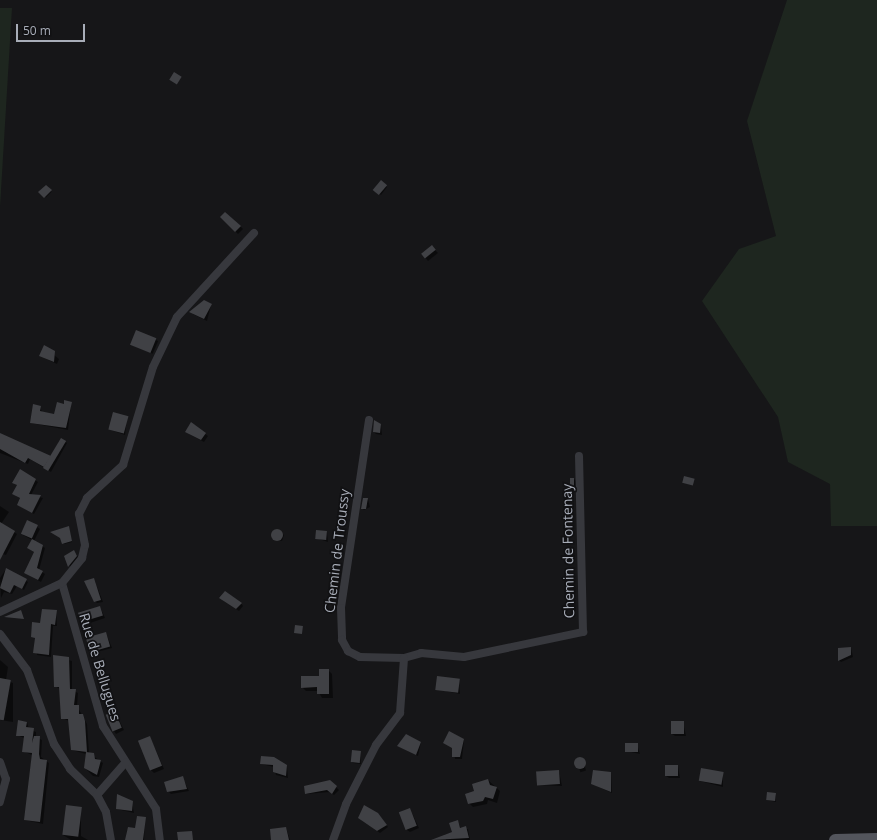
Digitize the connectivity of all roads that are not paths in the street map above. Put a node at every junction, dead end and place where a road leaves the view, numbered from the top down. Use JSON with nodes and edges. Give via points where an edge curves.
{"nodes":[{"id":1,"x":254,"y":233,"type":"dead end"},
{"id":2,"x":369,"y":420,"type":"dead end"},
{"id":3,"x":578,"y":456,"type":"dead end"},
{"id":4,"x":62,"y":583,"type":"junction"},
{"id":5,"x":0,"y":612,"type":"edge"},
{"id":6,"x":0,"y":634,"type":"edge"},
{"id":7,"x":404,"y":658,"type":"junction"},
{"id":8,"x":0,"y":762,"type":"edge"},
{"id":9,"x":125,"y":763,"type":"junction"},
{"id":10,"x":97,"y":795,"type":"junction"},
{"id":11,"x":0,"y":802,"type":"edge"},
{"id":12,"x":877,"y":839,"type":"edge"},
{"id":13,"x":111,"y":840,"type":"edge"},
{"id":14,"x":160,"y":840,"type":"edge"},
{"id":15,"x":333,"y":840,"type":"edge"},
{"id":16,"x":835,"y":840,"type":"edge"}],
"edges":[{"from":1,"to":4,"type":"street","via":[[177,317],[153,367],[123,465],[87,498],[79,514],[85,544],[82,558]]},
{"from":2,"to":7,"type":"street","name":"Chemin de Troussy","via":[[356,523],[347,561],[342,640],[348,651],[360,657]]},
{"from":3,"to":7,"type":"street","name":"Chemin de Fontenay","via":[[583,632],[464,657],[421,653]]},
{"from":4,"to":5,"type":"street"},
{"from":4,"to":9,"type":"street","name":"Rue de Bellugues","via":[[103,726]]},
{"from":6,"to":10,"type":"street","via":[[27,670],[54,744],[70,769]]},
{"from":7,"to":15,"type":"street","via":[[400,713],[376,745],[346,804]]},
{"from":8,"to":11,"type":"street","via":[[6,779]]},
{"from":9,"to":10,"type":"street"},
{"from":9,"to":14,"type":"street","name":"Rue de Bellugues","via":[[156,809]]},
{"from":10,"to":13,"type":"street","via":[[106,812]]},
{"from":12,"to":16,"type":"main road"}]}
